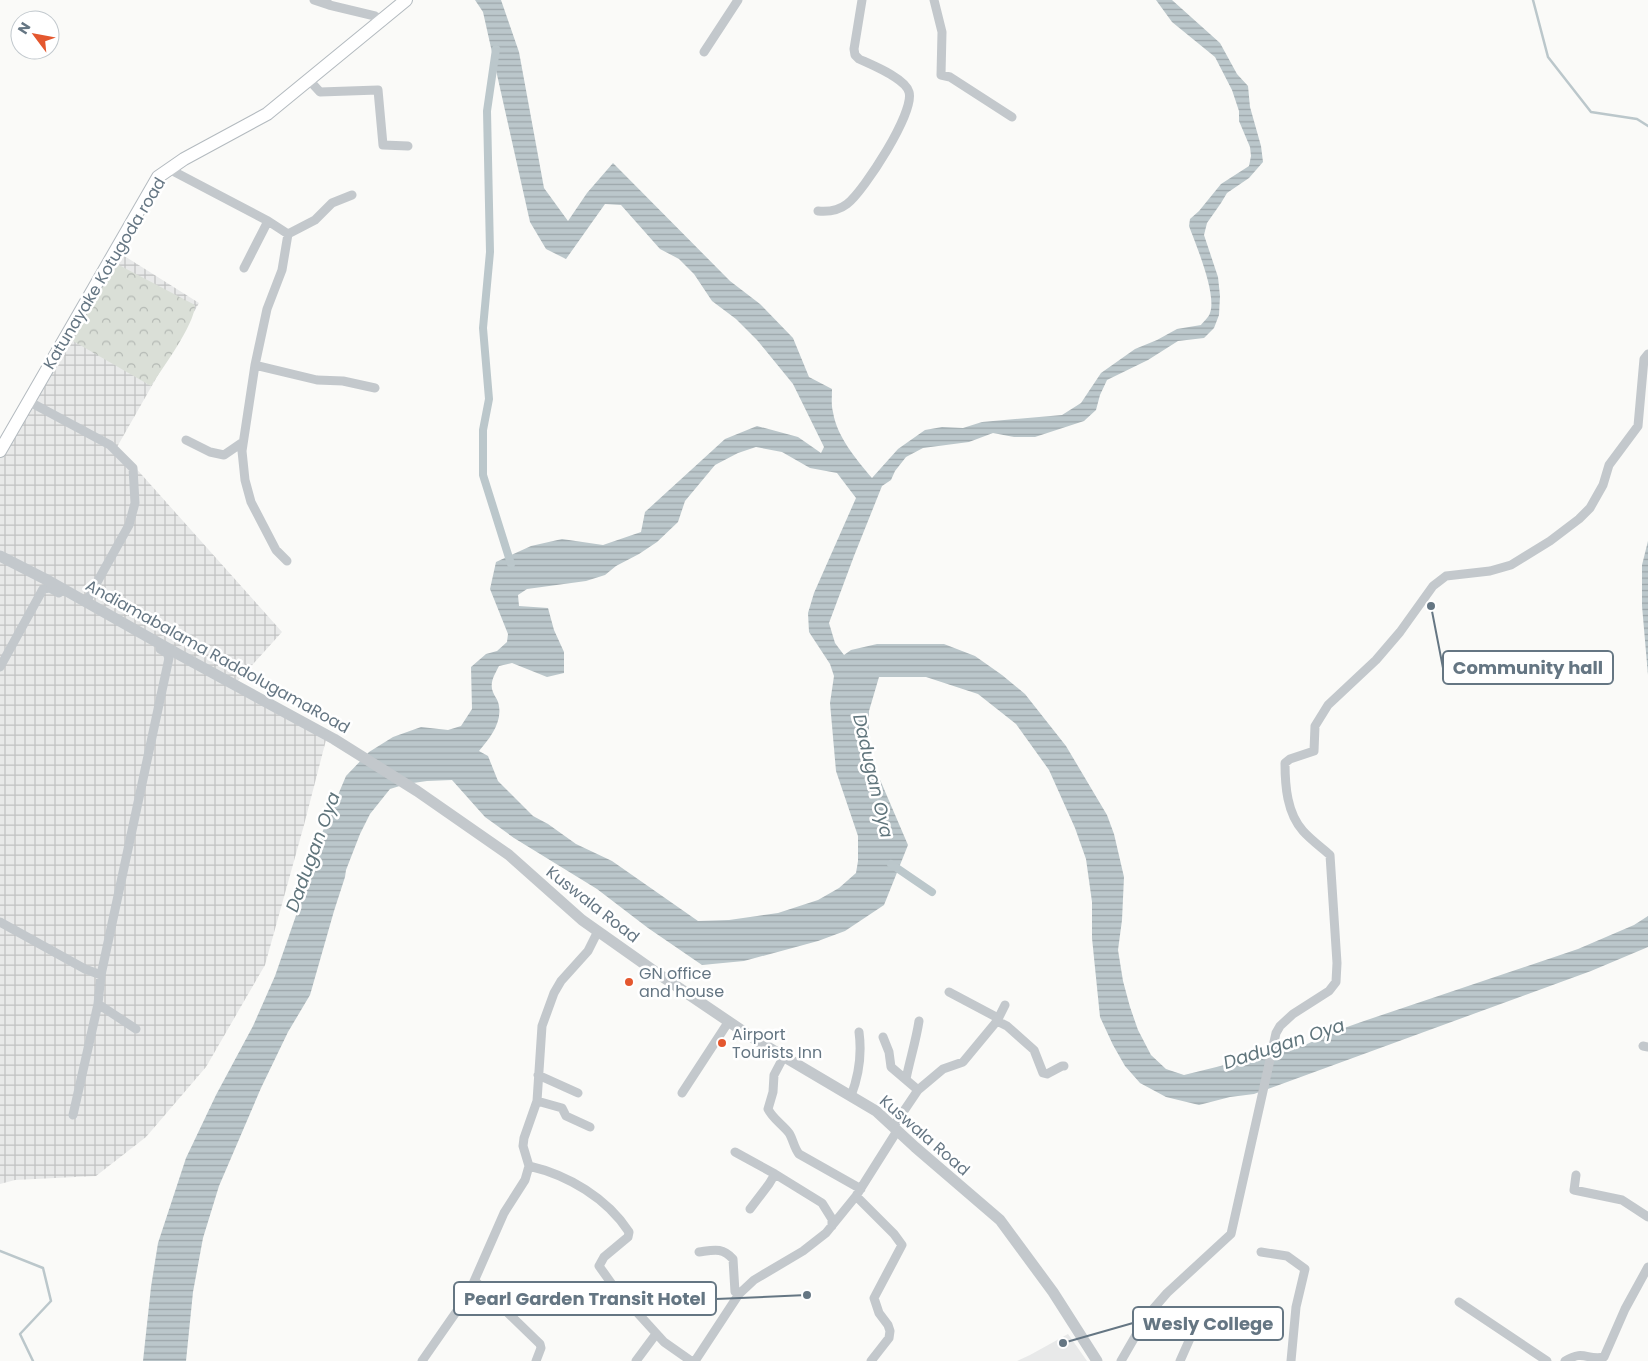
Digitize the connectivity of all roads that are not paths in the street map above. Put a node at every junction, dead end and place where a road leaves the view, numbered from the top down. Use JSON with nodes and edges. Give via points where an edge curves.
{"nodes":[{"id":1,"x":314,"y":0,"type":"edge"},
{"id":2,"x":406,"y":0,"type":"edge"},
{"id":3,"x":738,"y":0,"type":"edge"},
{"id":4,"x":862,"y":0,"type":"edge"},
{"id":5,"x":934,"y":0,"type":"edge"},
{"id":6,"x":327,"y":2,"type":"edge"},
{"id":7,"x":383,"y":21,"type":"junction"},
{"id":8,"x":704,"y":52,"type":"dead end"},
{"id":9,"x":310,"y":81,"type":"junction"},
{"id":10,"x":1012,"y":117,"type":"dead end"},
{"id":11,"x":408,"y":146,"type":"dead end"},
{"id":12,"x":170,"y":169,"type":"junction"},
{"id":13,"x":352,"y":195,"type":"dead end"},
{"id":14,"x":818,"y":211,"type":"dead end"},
{"id":15,"x":268,"y":221,"type":"junction"},
{"id":16,"x":288,"y":234,"type":"junction"},
{"id":17,"x":244,"y":268,"type":"dead end"},
{"id":18,"x":1648,"y":354,"type":"edge"},
{"id":19,"x":255,"y":365,"type":"junction"},
{"id":20,"x":375,"y":388,"type":"dead end"},
{"id":21,"x":28,"y":401,"type":"junction"},
{"id":22,"x":186,"y":440,"type":"dead end"},
{"id":23,"x":243,"y":442,"type":"junction"},
{"id":24,"x":0,"y":450,"type":"edge"},
{"id":25,"x":0,"y":556,"type":"edge"},
{"id":26,"x":287,"y":561,"type":"dead end"},
{"id":27,"x":86,"y":602,"type":"junction"},
{"id":28,"x":0,"y":667,"type":"edge"},
{"id":29,"x":417,"y":791,"type":"joint"},
{"id":30,"x":0,"y":922,"type":"edge"},
{"id":31,"x":598,"y":931,"type":"junction"},
{"id":32,"x":101,"y":975,"type":"junction"},
{"id":33,"x":949,"y":992,"type":"dead end"},
{"id":34,"x":98,"y":1004,"type":"junction"},
{"id":35,"x":1005,"y":1005,"type":"dead end"},
{"id":36,"x":997,"y":1020,"type":"junction"},
{"id":37,"x":729,"y":1021,"type":"junction"},
{"id":38,"x":919,"y":1021,"type":"dead end"},
{"id":39,"x":136,"y":1029,"type":"dead end"},
{"id":40,"x":859,"y":1032,"type":"dead end"},
{"id":41,"x":883,"y":1037,"type":"dead end"},
{"id":42,"x":784,"y":1056,"type":"junction"},
{"id":43,"x":1064,"y":1066,"type":"dead end"},
{"id":44,"x":538,"y":1075,"type":"junction"},
{"id":45,"x":906,"y":1079,"type":"junction"},
{"id":46,"x":918,"y":1090,"type":"junction"},
{"id":47,"x":578,"y":1093,"type":"dead end"},
{"id":48,"x":682,"y":1093,"type":"dead end"},
{"id":49,"x":852,"y":1096,"type":"junction"},
{"id":50,"x":537,"y":1101,"type":"junction"},
{"id":51,"x":73,"y":1115,"type":"dead end"},
{"id":52,"x":590,"y":1127,"type":"dead end"},
{"id":53,"x":895,"y":1129,"type":"junction"},
{"id":54,"x":735,"y":1152,"type":"dead end"},
{"id":55,"x":529,"y":1166,"type":"junction"},
{"id":56,"x":775,"y":1174,"type":"junction"},
{"id":57,"x":1576,"y":1176,"type":"dead end"},
{"id":58,"x":858,"y":1193,"type":"junction"},
{"id":59,"x":750,"y":1209,"type":"dead end"},
{"id":60,"x":1648,"y":1217,"type":"edge"},
{"id":61,"x":832,"y":1226,"type":"junction"},
{"id":62,"x":699,"y":1252,"type":"dead end"},
{"id":63,"x":1261,"y":1252,"type":"dead end"},
{"id":64,"x":1648,"y":1267,"type":"edge"},
{"id":65,"x":475,"y":1281,"type":"junction"},
{"id":66,"x":739,"y":1294,"type":"junction"},
{"id":67,"x":1459,"y":1302,"type":"dead end"},
{"id":68,"x":656,"y":1334,"type":"junction"},
{"id":69,"x":1192,"y":1334,"type":"dead end"},
{"id":70,"x":422,"y":1361,"type":"edge"},
{"id":71,"x":536,"y":1361,"type":"edge"},
{"id":72,"x":636,"y":1361,"type":"edge"},
{"id":73,"x":691,"y":1361,"type":"edge"},
{"id":74,"x":695,"y":1361,"type":"edge"},
{"id":75,"x":871,"y":1361,"type":"edge"},
{"id":76,"x":1096,"y":1361,"type":"edge"},
{"id":77,"x":1121,"y":1361,"type":"edge"},
{"id":78,"x":1180,"y":1361,"type":"edge"},
{"id":79,"x":1291,"y":1361,"type":"edge"},
{"id":80,"x":1547,"y":1361,"type":"edge"},
{"id":81,"x":1565,"y":1361,"type":"edge"}],
"edges":[{"from":1,"to":6,"type":"street"},
{"from":2,"to":7,"type":"main road","name":"Katunayake Kotugoda road"},
{"from":3,"to":8,"type":"street"},
{"from":4,"to":14,"type":"street","via":[[855,55],[903,81],[909,90],[910,100],[888,150],[863,187],[846,205],[830,212]]},
{"from":5,"to":10,"type":"street","via":[[942,32],[941,75],[950,77]]},
{"from":6,"to":7,"type":"street"},
{"from":7,"to":9,"type":"main road","name":"Katunayake Kotugoda road"},
{"from":9,"to":11,"type":"street","via":[[320,92],[378,90],[382,145]]},
{"from":9,"to":12,"type":"main road","name":"Katunayake Kotugoda road","via":[[267,114]]},
{"from":12,"to":15,"type":"street"},
{"from":12,"to":21,"type":"main road","name":"Katunayake Kotugoda road","via":[[158,178]]},
{"from":13,"to":16,"type":"street","via":[[332,203],[315,220]]},
{"from":15,"to":16,"type":"street"},
{"from":15,"to":17,"type":"street"},
{"from":16,"to":19,"type":"street","via":[[282,270],[267,309]]},
{"from":18,"to":77,"type":"street","via":[[1644,359],[1638,426],[1609,465],[1590,508],[1550,541],[1511,565],[1446,576],[1433,586],[1376,660],[1328,705],[1315,726],[1314,751],[1285,763],[1290,812],[1302,830],[1330,855],[1336,982],[1329,991],[1292,1014],[1276,1033],[1231,1234],[1168,1292],[1147,1316]]},
{"from":19,"to":20,"type":"street","via":[[317,380],[343,381]]},
{"from":19,"to":23,"type":"street"},
{"from":21,"to":24,"type":"main road","name":"Katunayake Kotugoda road"},
{"from":21,"to":27,"type":"street","via":[[110,446],[133,468],[135,504],[130,525]]},
{"from":22,"to":23,"type":"street","via":[[224,455]]},
{"from":23,"to":26,"type":"street","via":[[243,461],[251,502],[276,550]]},
{"from":25,"to":27,"type":"street","name":"Andiamabalama RaddolugamaRoad"},
{"from":27,"to":29,"type":"street","name":"Andiamabalama RaddolugamaRoad","via":[[334,739]]},
{"from":28,"to":32,"type":"street","via":[[43,589],[50,588],[168,653]]},
{"from":29,"to":31,"type":"street","name":"Kuswala Road","via":[[509,855]]},
{"from":30,"to":32,"type":"street","via":[[85,970]]},
{"from":31,"to":37,"type":"street","name":"Kuswala Road"},
{"from":31,"to":44,"type":"street","via":[[588,951],[554,993],[542,1026]]},
{"from":32,"to":34,"type":"street"},
{"from":33,"to":36,"type":"street"},
{"from":34,"to":39,"type":"street"},
{"from":34,"to":51,"type":"street"},
{"from":35,"to":36,"type":"street"},
{"from":36,"to":43,"type":"street","via":[[1034,1050],[1043,1073]]},
{"from":36,"to":46,"type":"street","via":[[963,1062],[943,1069]]},
{"from":37,"to":42,"type":"street","name":"Kuswala Road"},
{"from":37,"to":48,"type":"street"},
{"from":38,"to":45,"type":"street"},
{"from":40,"to":49,"type":"street","via":[[861,1050]]},
{"from":41,"to":45,"type":"street","via":[[890,1052],[891,1068]]},
{"from":42,"to":49,"type":"street","name":"Kuswala Road"},
{"from":42,"to":58,"type":"street","via":[[774,1075],[768,1109],[771,1116],[790,1134],[799,1154]]},
{"from":44,"to":47,"type":"street"},
{"from":44,"to":50,"type":"street"},
{"from":45,"to":46,"type":"street"},
{"from":46,"to":53,"type":"street"},
{"from":49,"to":53,"type":"street","name":"Kuswala Road","via":[[876,1111]]},
{"from":50,"to":52,"type":"street","via":[[562,1108],[566,1116]]},
{"from":50,"to":55,"type":"street","via":[[523,1146]]},
{"from":53,"to":58,"type":"street"},
{"from":53,"to":76,"type":"street","name":"Kuswala Road","via":[[1000,1220],[1053,1292]]},
{"from":54,"to":56,"type":"street"},
{"from":55,"to":65,"type":"street","via":[[525,1180],[504,1213]]},
{"from":55,"to":68,"type":"street","via":[[570,1181],[606,1204],[622,1220],[628,1237],[604,1257],[599,1266]]},
{"from":56,"to":59,"type":"street"},
{"from":56,"to":61,"type":"street","via":[[822,1203],[832,1219]]},
{"from":57,"to":60,"type":"street","via":[[1574,1190],[1622,1200]]},
{"from":58,"to":61,"type":"street"},
{"from":58,"to":75,"type":"street","via":[[902,1245],[874,1298],[890,1331],[889,1338]]},
{"from":61,"to":66,"type":"street","via":[[803,1251],[754,1280]]},
{"from":62,"to":66,"type":"street","via":[[727,1252],[733,1259],[735,1292]]},
{"from":63,"to":79,"type":"street","via":[[1287,1256],[1305,1268],[1296,1307]]},
{"from":64,"to":81,"type":"street","via":[[1604,1357],[1577,1354]]},
{"from":65,"to":70,"type":"street"},
{"from":65,"to":71,"type":"street","via":[[540,1344]]},
{"from":66,"to":74,"type":"street"},
{"from":67,"to":80,"type":"street"},
{"from":68,"to":72,"type":"street"},
{"from":68,"to":73,"type":"street"},
{"from":69,"to":78,"type":"street"}]}
